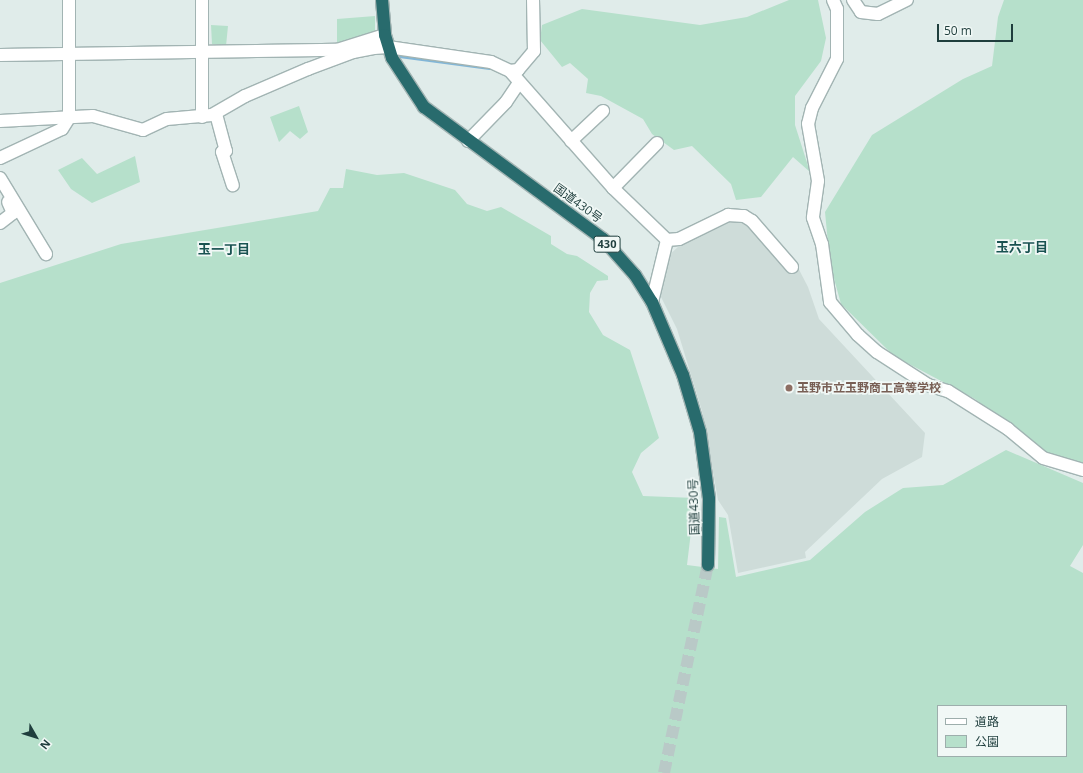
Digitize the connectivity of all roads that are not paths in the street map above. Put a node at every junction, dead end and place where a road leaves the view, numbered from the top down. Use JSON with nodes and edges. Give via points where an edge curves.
{"nodes":[{"id":1,"x":69,"y":0,"type":"edge"},
{"id":2,"x":202,"y":0,"type":"edge"},
{"id":3,"x":382,"y":0,"type":"edge"},
{"id":4,"x":533,"y":0,"type":"edge"},
{"id":5,"x":833,"y":0,"type":"edge"},
{"id":6,"x":853,"y":0,"type":"edge"},
{"id":7,"x":907,"y":0,"type":"edge"},
{"id":8,"x":385,"y":35,"type":"junction"},
{"id":9,"x":388,"y":47,"type":"junction"},
{"id":10,"x":201,"y":51,"type":"junction"},
{"id":11,"x":69,"y":52,"type":"junction"},
{"id":12,"x":0,"y":55,"type":"edge"},
{"id":13,"x":510,"y":71,"type":"junction"},
{"id":14,"x":518,"y":84,"type":"junction"},
{"id":15,"x":604,"y":111,"type":"dead end"},
{"id":16,"x":216,"y":114,"type":"junction"},
{"id":17,"x":202,"y":117,"type":"junction"},
{"id":18,"x":69,"y":118,"type":"junction"},
{"id":19,"x":0,"y":121,"type":"edge"},
{"id":20,"x":468,"y":141,"type":"junction"},
{"id":21,"x":571,"y":141,"type":"junction"},
{"id":22,"x":657,"y":143,"type":"dead end"},
{"id":23,"x":0,"y":158,"type":"edge"},
{"id":24,"x":0,"y":178,"type":"edge"},
{"id":25,"x":233,"y":185,"type":"dead end"},
{"id":26,"x":613,"y":188,"type":"junction"},
{"id":27,"x":11,"y":197,"type":"junction"},
{"id":28,"x":0,"y":223,"type":"edge"},
{"id":29,"x":666,"y":240,"type":"junction"},
{"id":30,"x":46,"y":254,"type":"dead end"},
{"id":31,"x":792,"y":267,"type":"dead end"},
{"id":32,"x":652,"y":302,"type":"junction"},
{"id":33,"x":1083,"y":470,"type":"edge"},
{"id":34,"x":708,"y":565,"type":"tunnel mouth"}],
"edges":[{"from":1,"to":11,"type":"street"},
{"from":2,"to":10,"type":"street"},
{"from":3,"to":8,"type":"highway","name":"国道430号","number":"430"},
{"from":4,"to":13,"type":"street","via":[[534,51],[518,70]]},
{"from":5,"to":33,"type":"street","via":[[837,9],[837,59],[812,108],[808,124],[818,180],[813,218],[822,244],[830,302],[852,330],[877,352],[928,385],[948,392],[1008,429],[1044,458]]},
{"from":6,"to":7,"type":"street","via":[[861,12],[878,14]]},
{"from":8,"to":9,"type":"highway","name":"国道430号","number":"430"},
{"from":8,"to":10,"type":"street","via":[[337,50]]},
{"from":9,"to":13,"type":"street","via":[[491,62]]},
{"from":9,"to":16,"type":"street","via":[[353,52],[245,96]]},
{"from":9,"to":20,"type":"highway","name":"国道430号","number":"430","via":[[415,97]]},
{"from":10,"to":11,"type":"street"},
{"from":10,"to":17,"type":"street"},
{"from":11,"to":12,"type":"street"},
{"from":11,"to":18,"type":"street"},
{"from":13,"to":14,"type":"street"},
{"from":14,"to":20,"type":"street","via":[[506,102]]},
{"from":14,"to":21,"type":"street"},
{"from":15,"to":21,"type":"street"},
{"from":16,"to":17,"type":"street"},
{"from":16,"to":25,"type":"street","via":[[226,151],[222,152]]},
{"from":17,"to":18,"type":"street","via":[[167,119],[143,130],[93,116]]},
{"from":18,"to":19,"type":"street"},
{"from":18,"to":23,"type":"street","via":[[62,128]]},
{"from":20,"to":32,"type":"highway","name":"国道430号","number":"430","via":[[603,239],[635,275]]},
{"from":21,"to":26,"type":"street"},
{"from":22,"to":26,"type":"street"},
{"from":24,"to":27,"type":"street"},
{"from":26,"to":29,"type":"street"},
{"from":27,"to":28,"type":"street","via":[[7,199],[13,214]]},
{"from":27,"to":30,"type":"street"},
{"from":29,"to":31,"type":"street","via":[[679,239],[728,215],[744,216],[757,226]]},
{"from":29,"to":32,"type":"street"},
{"from":32,"to":34,"type":"highway","name":"国道430号","number":"430","via":[[683,375],[700,432],[709,499]]}]}
